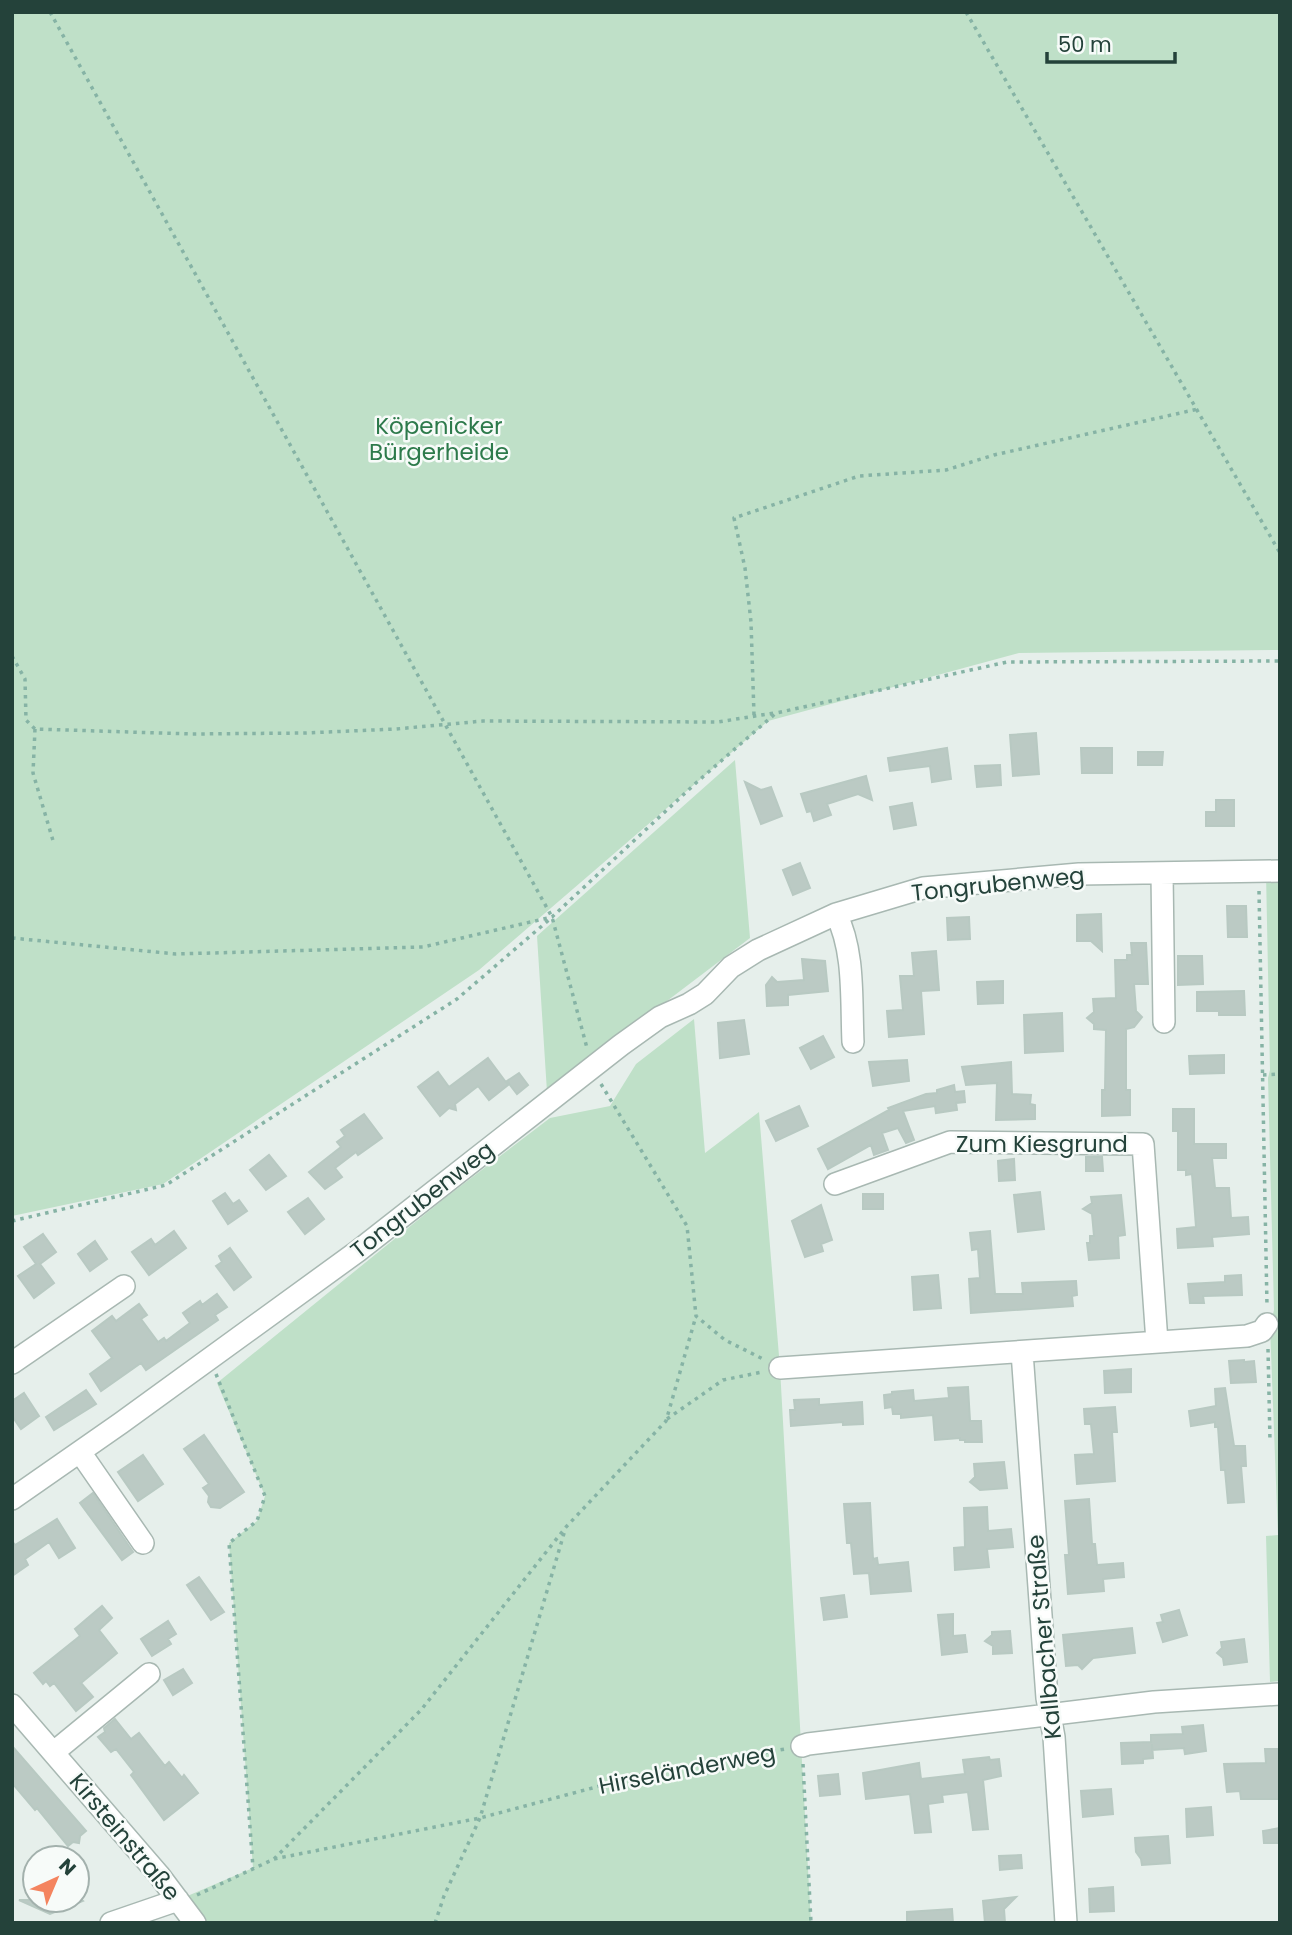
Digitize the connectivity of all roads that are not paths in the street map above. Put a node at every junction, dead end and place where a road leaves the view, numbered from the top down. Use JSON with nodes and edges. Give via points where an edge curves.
{"nodes":[{"id":1,"x":1269,"y":871,"type":"edge"},
{"id":2,"x":1162,"y":873,"type":"junction"},
{"id":3,"x":836,"y":914,"type":"junction"},
{"id":4,"x":1164,"y":1022,"type":"dead end"},
{"id":5,"x":853,"y":1042,"type":"dead end"},
{"id":6,"x":835,"y":1184,"type":"dead end"},
{"id":7,"x":124,"y":1286,"type":"dead end"},
{"id":8,"x":1267,"y":1324,"type":"road end"},
{"id":9,"x":1157,"y":1342,"type":"junction"},
{"id":10,"x":1022,"y":1352,"type":"junction"},
{"id":11,"x":12,"y":1363,"type":"edge"},
{"id":12,"x":780,"y":1367,"type":"road end"},
{"id":13,"x":80,"y":1452,"type":"junction"},
{"id":14,"x":12,"y":1499,"type":"edge"},
{"id":15,"x":143,"y":1542,"type":"dead end"},
{"id":16,"x":149,"y":1674,"type":"dead end"},
{"id":17,"x":1280,"y":1694,"type":"edge"},
{"id":18,"x":12,"y":1705,"type":"edge"},
{"id":19,"x":1051,"y":1716,"type":"junction"},
{"id":20,"x":802,"y":1746,"type":"road end"},
{"id":21,"x":54,"y":1752,"type":"junction"},
{"id":22,"x":178,"y":1900,"type":"junction"},
{"id":23,"x":111,"y":1923,"type":"edge"},
{"id":24,"x":195,"y":1923,"type":"edge"},
{"id":25,"x":1066,"y":1923,"type":"edge"}],
"edges":[{"from":1,"to":2,"type":"street","name":"Tongrubenweg"},
{"from":2,"to":3,"type":"street","name":"Tongrubenweg","via":[[1079,874],[946,885]]},
{"from":2,"to":4,"type":"street"},
{"from":3,"to":5,"type":"street","via":[[844,929]]},
{"from":3,"to":13,"type":"street","name":"Tongrubenweg","via":[[742,960],[705,994],[660,1017],[358,1251]]},
{"from":6,"to":9,"type":"street","name":"Zum Kiesgrund","via":[[950,1142],[1143,1144]]},
{"from":7,"to":11,"type":"street"},
{"from":8,"to":9,"type":"street","via":[[1247,1336]]},
{"from":9,"to":10,"type":"street"},
{"from":10,"to":12,"type":"street"},
{"from":10,"to":19,"type":"street","name":"Kallbacher Straße"},
{"from":13,"to":14,"type":"street","name":"Tongrubenweg"},
{"from":13,"to":15,"type":"street"},
{"from":16,"to":21,"type":"street","name":"Kirsteinstraße"},
{"from":17,"to":19,"type":"street","name":"Hirseländerweg","via":[[1154,1702]]},
{"from":18,"to":21,"type":"street","name":"Kirsteinstraße"},
{"from":19,"to":20,"type":"street","name":"Hirseländerweg"},
{"from":19,"to":25,"type":"street","name":"Kallbacher Straße"},
{"from":21,"to":22,"type":"street","name":"Kirsteinstraße"},
{"from":22,"to":23,"type":"street"},
{"from":22,"to":24,"type":"street","name":"Kirsteinstraße"}]}
